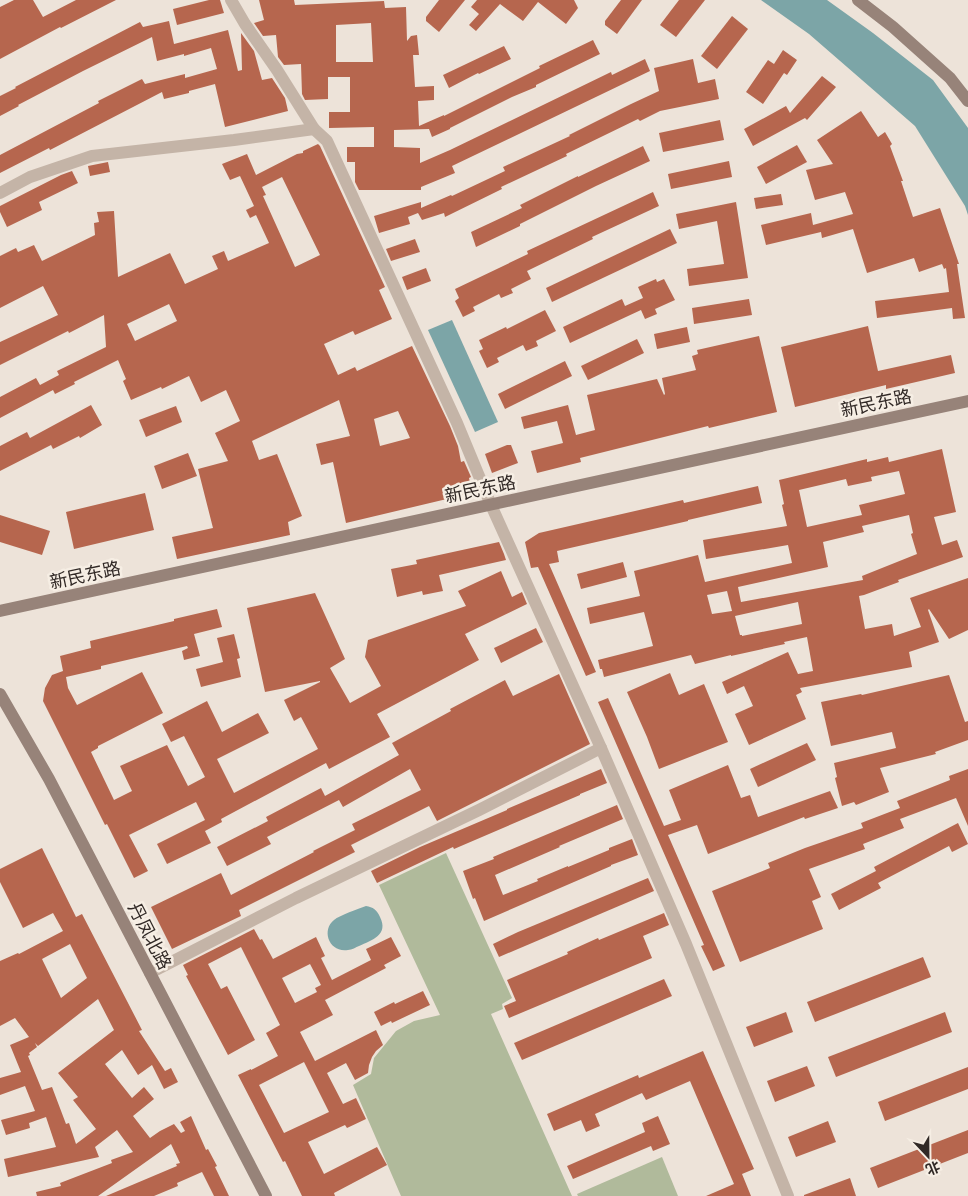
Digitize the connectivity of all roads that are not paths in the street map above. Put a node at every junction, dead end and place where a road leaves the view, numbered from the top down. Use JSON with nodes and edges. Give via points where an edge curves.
{"nodes":[{"id":1,"x":231,"y":0,"type":"edge"},
{"id":2,"x":858,"y":0,"type":"edge"},
{"id":3,"x":968,"y":101,"type":"edge"},
{"id":4,"x":314,"y":129,"type":"junction"},
{"id":5,"x":0,"y":193,"type":"edge"},
{"id":6,"x":968,"y":401,"type":"edge"},
{"id":7,"x":491,"y":505,"type":"junction"},
{"id":8,"x":0,"y":611,"type":"edge"},
{"id":9,"x":0,"y":694,"type":"edge"},
{"id":10,"x":601,"y":748,"type":"junction"},
{"id":11,"x":150,"y":973,"type":"junction"},
{"id":12,"x":266,"y":1196,"type":"edge"},
{"id":13,"x":788,"y":1196,"type":"edge"}],
"edges":[{"from":1,"to":4,"type":"street"},
{"from":2,"to":3,"type":"street","via":[[950,78]]},
{"from":4,"to":5,"type":"street","via":[[92,156],[30,177]]},
{"from":4,"to":7,"type":"street","via":[[327,141],[453,414]]},
{"from":6,"to":7,"type":"street","name":"新民东路"},
{"from":7,"to":8,"type":"street","name":"新民东路"},
{"from":7,"to":10,"type":"street"},
{"from":9,"to":11,"type":"street","name":"丹凤北路","via":[[49,779]]},
{"from":10,"to":11,"type":"street"},
{"from":10,"to":13,"type":"street","via":[[686,944]]},
{"from":11,"to":12,"type":"street","name":"丹凤北路"}]}
